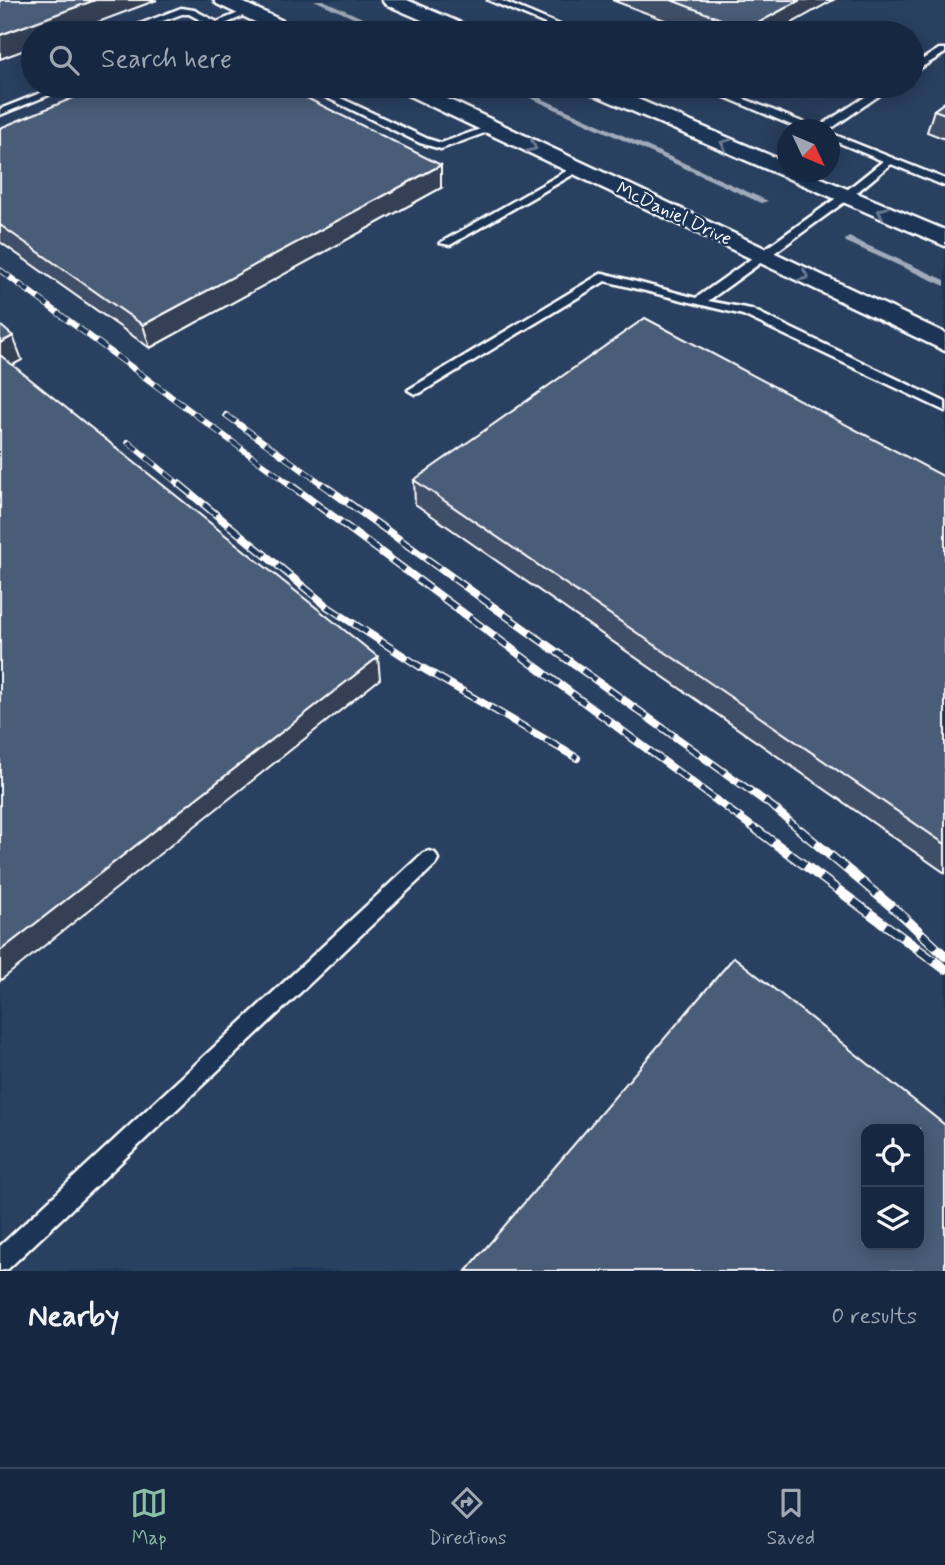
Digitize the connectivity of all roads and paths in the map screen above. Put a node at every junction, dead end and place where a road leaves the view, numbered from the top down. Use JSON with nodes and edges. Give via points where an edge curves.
{"nodes":[{"id":1,"x":223,"y":0,"type":"edge"},
{"id":2,"x":391,"y":0,"type":"edge"},
{"id":3,"x":492,"y":0,"type":"edge"},
{"id":4,"x":249,"y":12,"type":"junction"},
{"id":5,"x":154,"y":21,"type":"edge"},
{"id":6,"x":209,"y":21,"type":"edge"},
{"id":7,"x":227,"y":21,"type":"edge"},
{"id":8,"x":268,"y":21,"type":"edge"},
{"id":9,"x":440,"y":21,"type":"edge"},
{"id":10,"x":544,"y":21,"type":"edge"},
{"id":11,"x":942,"y":51,"type":"dead end"},
{"id":12,"x":924,"y":62,"type":"edge"},
{"id":13,"x":36,"y":98,"type":"edge"},
{"id":14,"x":333,"y":98,"type":"edge"},
{"id":15,"x":429,"y":98,"type":"edge"},
{"id":16,"x":625,"y":98,"type":"edge"},
{"id":17,"x":734,"y":98,"type":"edge"},
{"id":18,"x":870,"y":98,"type":"edge"},
{"id":19,"x":0,"y":112,"type":"edge"},
{"id":20,"x":786,"y":119,"type":"edge"},
{"id":21,"x":838,"y":119,"type":"edge"},
{"id":22,"x":493,"y":128,"type":"junction"},
{"id":23,"x":840,"y":140,"type":"edge"},
{"id":24,"x":890,"y":160,"type":"junction"},
{"id":25,"x":777,"y":166,"type":"edge"},
{"id":26,"x":577,"y":168,"type":"junction"},
{"id":27,"x":814,"y":182,"type":"edge"},
{"id":28,"x":945,"y":183,"type":"edge"},
{"id":29,"x":846,"y":196,"type":"junction"},
{"id":30,"x":945,"y":239,"type":"edge"},
{"id":31,"x":446,"y":243,"type":"dead end"},
{"id":32,"x":764,"y":257,"type":"junction"},
{"id":33,"x":698,"y":302,"type":"junction"},
{"id":34,"x":945,"y":343,"type":"edge"},
{"id":35,"x":415,"y":390,"type":"dead end"},
{"id":36,"x":945,"y":407,"type":"edge"},
{"id":37,"x":429,"y":859,"type":"dead end"},
{"id":38,"x":0,"y":1261,"type":"edge"}],
"edges":[{"from":1,"to":4,"type":"street"},
{"from":2,"to":9,"type":"street"},
{"from":3,"to":10,"type":"lane"},
{"from":4,"to":7,"type":"lane"},
{"from":4,"to":8,"type":"street"},
{"from":5,"to":6,"type":"lane","via":[[181,11]]},
{"from":11,"to":12,"type":"lane"},
{"from":13,"to":19,"type":"lane"},
{"from":14,"to":22,"type":"lane","via":[[441,146]]},
{"from":15,"to":22,"type":"street","name":"McDaniel Drive"},
{"from":25,"to":16,"type":"street","one_way":true},
{"from":17,"to":20,"type":"lane"},
{"from":18,"to":21,"type":"lane"},
{"from":22,"to":26,"type":"street","name":"McDaniel Drive","one_way":true},
{"from":23,"to":24,"type":"lane"},
{"from":24,"to":28,"type":"lane"},
{"from":24,"to":29,"type":"lane"},
{"from":26,"to":31,"type":"lane"},
{"from":26,"to":32,"type":"street","name":"McDaniel Drive"},
{"from":27,"to":29,"type":"street"},
{"from":30,"to":29,"type":"street","one_way":true},
{"from":29,"to":32,"type":"lane"},
{"from":32,"to":33,"type":"lane"},
{"from":32,"to":34,"type":"street","name":"McDaniel Drive","one_way":true},
{"from":33,"to":35,"type":"lane","via":[[603,277]]},
{"from":33,"to":36,"type":"lane","via":[[747,312]]},
{"from":37,"to":38,"type":"lane"}]}
